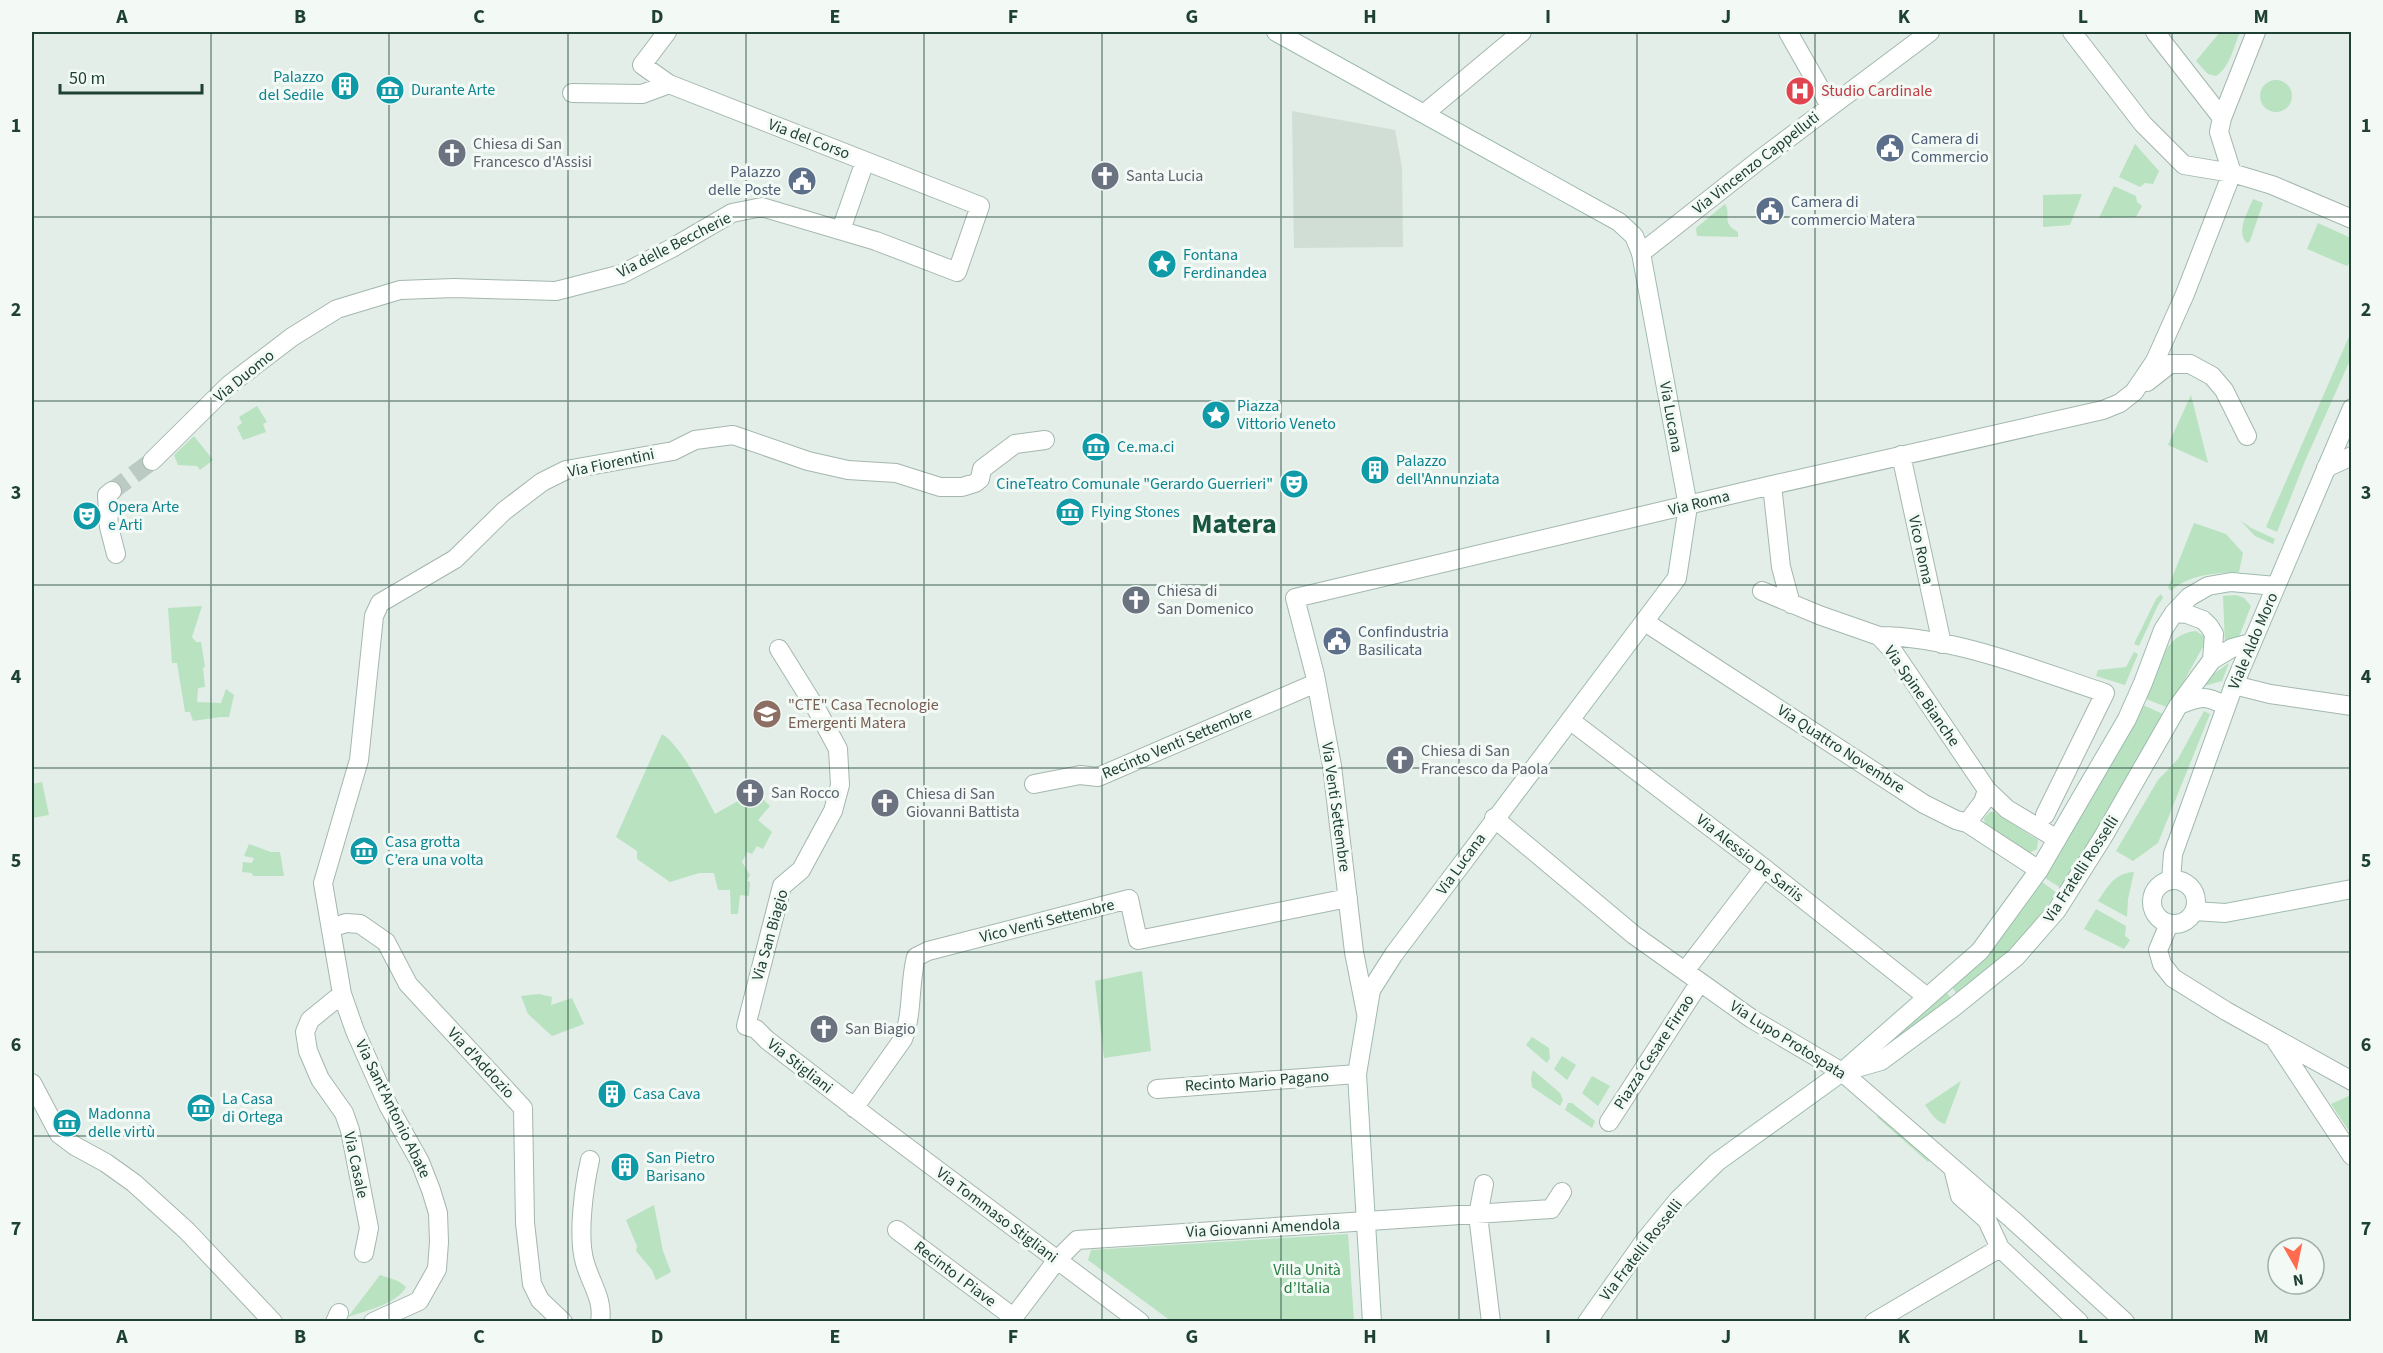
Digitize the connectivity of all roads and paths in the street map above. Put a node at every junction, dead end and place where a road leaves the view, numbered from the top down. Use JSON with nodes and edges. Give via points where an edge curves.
{"nodes":[{"id":1,"x":667,"y":32,"type":"edge"},
{"id":2,"x":1276,"y":32,"type":"edge"},
{"id":3,"x":1522,"y":32,"type":"edge"},
{"id":4,"x":1788,"y":32,"type":"edge"},
{"id":5,"x":1930,"y":32,"type":"edge"},
{"id":6,"x":2072,"y":32,"type":"edge"},
{"id":7,"x":2156,"y":32,"type":"edge"},
{"id":8,"x":2256,"y":32,"type":"edge"},
{"id":9,"x":669,"y":84,"type":"junction"},
{"id":10,"x":572,"y":93,"type":"dead end"},
{"id":11,"x":1830,"y":106,"type":"junction"},
{"id":12,"x":1425,"y":113,"type":"junction"},
{"id":13,"x":2222,"y":118,"type":"junction"},
{"id":14,"x":866,"y":161,"type":"junction"},
{"id":15,"x":2232,"y":173,"type":"junction"},
{"id":16,"x":2352,"y":219,"type":"edge"},
{"id":17,"x":841,"y":230,"type":"junction"},
{"id":18,"x":1641,"y":252,"type":"junction"},
{"id":19,"x":957,"y":272,"type":"joint"},
{"id":20,"x":348,"y":306,"type":"joint"},
{"id":21,"x":2134,"y":392,"type":"junction"},
{"id":22,"x":2352,"y":408,"type":"edge"},
{"id":23,"x":2247,"y":436,"type":"dead end"},
{"id":24,"x":1045,"y":440,"type":"dead end"},
{"id":25,"x":1901,"y":456,"type":"junction"},
{"id":26,"x":2352,"y":456,"type":"edge"},
{"id":27,"x":152,"y":460,"type":"tunnel mouth"},
{"id":28,"x":2326,"y":468,"type":"junction"},
{"id":29,"x":1772,"y":484,"type":"junction"},
{"id":30,"x":112,"y":490,"type":"dead end"},
{"id":31,"x":1688,"y":506,"type":"junction"},
{"id":32,"x":116,"y":554,"type":"dead end"},
{"id":33,"x":2276,"y":586,"type":"junction"},
{"id":34,"x":1762,"y":591,"type":"dead end"},
{"id":35,"x":1295,"y":598,"type":"joint"},
{"id":36,"x":1791,"y":604,"type":"junction"},
{"id":37,"x":2174,"y":613,"type":"junction"},
{"id":38,"x":1646,"y":622,"type":"junction"},
{"id":39,"x":1879,"y":636,"type":"junction"},
{"id":40,"x":2251,"y":643,"type":"junction"},
{"id":41,"x":1942,"y":644,"type":"junction"},
{"id":42,"x":779,"y":650,"type":"dead end"},
{"id":43,"x":2212,"y":660,"type":"junction"},
{"id":44,"x":1316,"y":683,"type":"junction"},
{"id":45,"x":2234,"y":685,"type":"junction"},
{"id":46,"x":2180,"y":705,"type":"junction"},
{"id":47,"x":2226,"y":706,"type":"junction"},
{"id":48,"x":2352,"y":706,"type":"edge"},
{"id":49,"x":1571,"y":721,"type":"junction"},
{"id":50,"x":1034,"y":784,"type":"dead end"},
{"id":51,"x":1987,"y":790,"type":"junction"},
{"id":52,"x":2045,"y":815,"type":"dead end"},
{"id":53,"x":1494,"y":818,"type":"junction"},
{"id":54,"x":1967,"y":823,"type":"junction"},
{"id":55,"x":2057,"y":839,"type":"junction"},
{"id":56,"x":1764,"y":868,"type":"junction"},
{"id":57,"x":2039,"y":870,"type":"junction"},
{"id":58,"x":2171,"y":880,"type":"junction"},
{"id":59,"x":2352,"y":889,"type":"edge"},
{"id":60,"x":1348,"y":898,"type":"junction"},
{"id":61,"x":2195,"y":911,"type":"junction"},
{"id":62,"x":2169,"y":924,"type":"junction"},
{"id":63,"x":332,"y":928,"type":"junction"},
{"id":64,"x":1685,"y":971,"type":"junction"},
{"id":65,"x":1700,"y":982,"type":"junction"},
{"id":66,"x":342,"y":994,"type":"junction"},
{"id":67,"x":1927,"y":998,"type":"junction"},
{"id":68,"x":1368,"y":1018,"type":"junction"},
{"id":69,"x":746,"y":1026,"type":"joint"},
{"id":70,"x":2273,"y":1036,"type":"junction"},
{"id":71,"x":1842,"y":1072,"type":"junction"},
{"id":72,"x":1357,"y":1074,"type":"junction"},
{"id":73,"x":2352,"y":1081,"type":"edge"},
{"id":74,"x":32,"y":1083,"type":"edge"},
{"id":75,"x":1157,"y":1089,"type":"dead end"},
{"id":76,"x":854,"y":1108,"type":"junction"},
{"id":77,"x":1609,"y":1122,"type":"dead end"},
{"id":78,"x":2352,"y":1156,"type":"edge"},
{"id":79,"x":590,"y":1160,"type":"dead end"},
{"id":80,"x":1953,"y":1168,"type":"junction"},
{"id":81,"x":1484,"y":1184,"type":"dead end"},
{"id":82,"x":1562,"y":1192,"type":"dead end"},
{"id":83,"x":1478,"y":1215,"type":"junction"},
{"id":84,"x":1367,"y":1222,"type":"junction"},
{"id":85,"x":897,"y":1230,"type":"dead end"},
{"id":86,"x":2000,"y":1248,"type":"junction"},
{"id":87,"x":364,"y":1253,"type":"dead end"},
{"id":88,"x":1057,"y":1260,"type":"junction"},
{"id":89,"x":1012,"y":1319,"type":"edge"},
{"id":90,"x":273,"y":1322,"type":"edge"},
{"id":91,"x":373,"y":1322,"type":"edge"},
{"id":92,"x":563,"y":1322,"type":"edge"},
{"id":93,"x":600,"y":1322,"type":"edge"},
{"id":94,"x":1140,"y":1322,"type":"edge"},
{"id":95,"x":1371,"y":1322,"type":"edge"},
{"id":96,"x":1491,"y":1322,"type":"edge"},
{"id":97,"x":1587,"y":1322,"type":"edge"},
{"id":98,"x":1874,"y":1322,"type":"edge"},
{"id":99,"x":2079,"y":1322,"type":"edge"},
{"id":100,"x":2125,"y":1322,"type":"edge"}],
"edges":[{"from":1,"to":9,"type":"street","name":"Via del Corso","via":[[642,65]]},
{"from":2,"to":12,"type":"street","name":"Via Lucana"},
{"from":3,"to":12,"type":"street"},
{"from":4,"to":11,"type":"street"},
{"from":5,"to":11,"type":"street","name":"Via Vincenzo Cappelluti"},
{"from":6,"to":15,"type":"street","via":[[2143,123],[2184,165]]},
{"from":7,"to":13,"type":"street"},
{"from":8,"to":13,"type":"street"},
{"from":9,"to":10,"type":"street","via":[[642,93]]},
{"from":9,"to":14,"type":"street","name":"Via del Corso"},
{"from":11,"to":18,"type":"street","name":"Via Vincenzo Cappelluti"},
{"from":12,"to":18,"type":"street","name":"Via Lucana","via":[[1619,222],[1634,236]]},
{"from":13,"to":15,"type":"street","via":[[2219,132]]},
{"from":14,"to":17,"type":"street"},
{"from":14,"to":19,"type":"street","name":"Via del Corso","via":[[980,206]]},
{"from":15,"to":16,"type":"street","via":[[2272,185]]},
{"from":15,"to":21,"type":"street","via":[[2155,361]]},
{"from":17,"to":19,"type":"street","name":"Via delle Beccherie"},
{"from":17,"to":20,"type":"street","name":"Via delle Beccherie","via":[[762,207],[732,213],[622,274],[556,291],[400,290]]},
{"from":18,"to":31,"type":"street","name":"Via Lucana"},
{"from":20,"to":27,"type":"street","name":"Via Duomo","via":[[292,337],[229,385]]},
{"from":21,"to":23,"type":"street","name":"Via Roma","via":[[2170,364],[2190,364],[2212,375],[2224,390]]},
{"from":21,"to":25,"type":"street","name":"Via Roma","via":[[2103,410]]},
{"from":22,"to":28,"type":"street","name":"Viale Aldo Moro"},
{"from":24,"to":63,"type":"street","name":"Via Fiorentini","via":[[1015,444],[982,469],[980,479],[962,487],[939,487],[896,472],[828,466],[725,435],[695,440],[673,451],[566,470],[542,482],[504,511],[456,559],[380,603],[373,626],[359,760],[323,883]]},
{"from":25,"to":29,"type":"street","name":"Via Roma"},
{"from":25,"to":41,"type":"street","name":"Vico Roma"},
{"from":26,"to":28,"type":"street"},
{"from":28,"to":33,"type":"street","name":"Viale Aldo Moro"},
{"from":29,"to":31,"type":"street","name":"Via Roma"},
{"from":29,"to":36,"type":"street","via":[[1781,567]]},
{"from":30,"to":32,"type":"street","via":[[107,495],[109,527]]},
{"from":31,"to":35,"type":"street","name":"Via Roma"},
{"from":31,"to":38,"type":"street","name":"Via Lucana","via":[[1677,578]]},
{"from":33,"to":37,"type":"street","name":"Via Fratelli Rosselli","via":[[2231,582],[2208,586],[2189,597]]},
{"from":33,"to":40,"type":"street","name":"Viale Aldo Moro"},
{"from":34,"to":36,"type":"street","name":"Via Spine Bianche"},
{"from":35,"to":44,"type":"street","name":"Via Venti Settembre"},
{"from":36,"to":39,"type":"street","name":"Via Spine Bianche"},
{"from":37,"to":43,"type":"street","via":[[2187,614],[2209,626],[2214,634]]},
{"from":37,"to":55,"type":"street","name":"Via Fratelli Rosselli","via":[[2163,630],[2127,719]]},
{"from":38,"to":49,"type":"street","name":"Via Lucana"},
{"from":38,"to":54,"type":"street","name":"Via Quattro Novembre","via":[[1924,804]]},
{"from":39,"to":41,"type":"street","via":[[1911,636]]},
{"from":39,"to":51,"type":"street","name":"Via Spine Bianche"},
{"from":40,"to":43,"type":"street","via":[[2232,648]]},
{"from":40,"to":45,"type":"street","name":"Viale Aldo Moro"},
{"from":41,"to":52,"type":"street","via":[[2105,693]]},
{"from":42,"to":69,"type":"street","name":"Via San Biagio","via":[[838,749],[840,784],[833,811],[801,870],[782,886]]},
{"from":43,"to":46,"type":"street","name":"Via Fratelli Rosselli"},
{"from":44,"to":50,"type":"street","name":"Recinto Venti Settembre","via":[[1098,777],[1080,775]]},
{"from":44,"to":60,"type":"street","name":"Via Venti Settembre","via":[[1332,766]]},
{"from":45,"to":47,"type":"street","name":"Viale Aldo Moro"},
{"from":45,"to":48,"type":"street"},
{"from":46,"to":47,"type":"street","via":[[2198,697],[2211,698]]},
{"from":46,"to":71,"type":"street","name":"Via Fratelli Rosselli","via":[[2057,910],[2016,957],[1881,1061]]},
{"from":47,"to":58,"type":"street","name":"Viale Aldo Moro","via":[[2173,854]]},
{"from":49,"to":53,"type":"street","name":"Via Lucana"},
{"from":49,"to":56,"type":"street","name":"Via Alessio De Sariis"},
{"from":51,"to":54,"type":"street"},
{"from":51,"to":55,"type":"street","name":"Via Spine Bianche","via":[[2007,809]]},
{"from":53,"to":64,"type":"street","name":"Via Lupo Protospata","via":[[1634,935]]},
{"from":53,"to":68,"type":"street","name":"Via Lucana","via":[[1371,990]]},
{"from":54,"to":57,"type":"street","name":"Via Quattro Novembre"},
{"from":55,"to":57,"type":"street","name":"Via Fratelli Rosselli"},
{"from":56,"to":64,"type":"street"},
{"from":56,"to":67,"type":"street","name":"Via Alessio De Sariis"},
{"from":57,"to":67,"type":"street","name":"Via Fratelli Rosselli","via":[[1980,951]]},
{"from":58,"to":61,"type":"street","via":[[2192,888]]},
{"from":58,"to":62,"type":"street","via":[[2158,887],[2152,901],[2156,915]]},
{"from":59,"to":61,"type":"street","via":[[2225,913]]},
{"from":60,"to":68,"type":"street","name":"Via Venti Settembre","via":[[1353,952]]},
{"from":60,"to":76,"type":"street","name":"Vico Venti Settembre","via":[[1138,940],[1129,899],[928,951],[916,957],[903,1039]]},
{"from":61,"to":62,"type":"street","via":[[2184,922]]},
{"from":62,"to":70,"type":"street","via":[[2157,950],[2173,978]]},
{"from":63,"to":66,"type":"street","name":"Via Sant'Antonio Abate"},
{"from":63,"to":92,"type":"street","name":"Via d'Addozio","via":[[346,922],[360,924],[386,942],[408,984],[523,1108],[525,1223],[532,1284],[540,1300]]},
{"from":64,"to":65,"type":"street","name":"Via Lupo Protospata"},
{"from":65,"to":71,"type":"street","name":"Via Lupo Protospata","via":[[1752,1019]]},
{"from":65,"to":77,"type":"street","name":"Piazza Cesare Firrao"},
{"from":66,"to":87,"type":"street","name":"Via Casale","via":[[310,1020],[305,1032],[320,1079],[344,1113],[350,1130],[369,1228]]},
{"from":66,"to":91,"type":"street","name":"Via Sant'Antonio Abate","via":[[392,1114],[420,1162],[438,1213],[437,1269],[419,1301]]},
{"from":67,"to":71,"type":"street","name":"Via Fratelli Rosselli"},
{"from":68,"to":72,"type":"street"},
{"from":69,"to":76,"type":"street","name":"Via Stigliani","via":[[756,1029]]},
{"from":70,"to":73,"type":"street"},
{"from":70,"to":78,"type":"street"},
{"from":71,"to":80,"type":"street","name":"Via Lupo Protospata"},
{"from":71,"to":97,"type":"street","name":"Via Fratelli Rosselli","via":[[1717,1162],[1678,1200]]},
{"from":72,"to":75,"type":"street","name":"Recinto Mario Pagano"},
{"from":72,"to":84,"type":"street"},
{"from":74,"to":90,"type":"street","via":[[59,1134],[134,1183],[187,1231]]},
{"from":76,"to":88,"type":"street","name":"Via Tommaso Stigliani"},
{"from":79,"to":93,"type":"street","via":[[584,1187],[584,1262],[600,1301]]},
{"from":80,"to":86,"type":"street","via":[[1960,1196],[1987,1220]]},
{"from":80,"to":100,"type":"street","name":"Via Lupo Protospata"},
{"from":81,"to":83,"type":"street"},
{"from":82,"to":83,"type":"street","via":[[1551,1209]]},
{"from":83,"to":84,"type":"street","name":"Via Giovanni Amendola"},
{"from":83,"to":96,"type":"street"},
{"from":84,"to":88,"type":"street","name":"Via Giovanni Amendola","via":[[1077,1240]]},
{"from":84,"to":95,"type":"street"},
{"from":85,"to":89,"type":"street","name":"Recinto I Piave"},
{"from":86,"to":98,"type":"street"},
{"from":86,"to":99,"type":"street"},
{"from":88,"to":89,"type":"street","name":"Via Giovanni Amendola"},
{"from":88,"to":94,"type":"street","name":"Via Tommaso Stigliani"}]}
